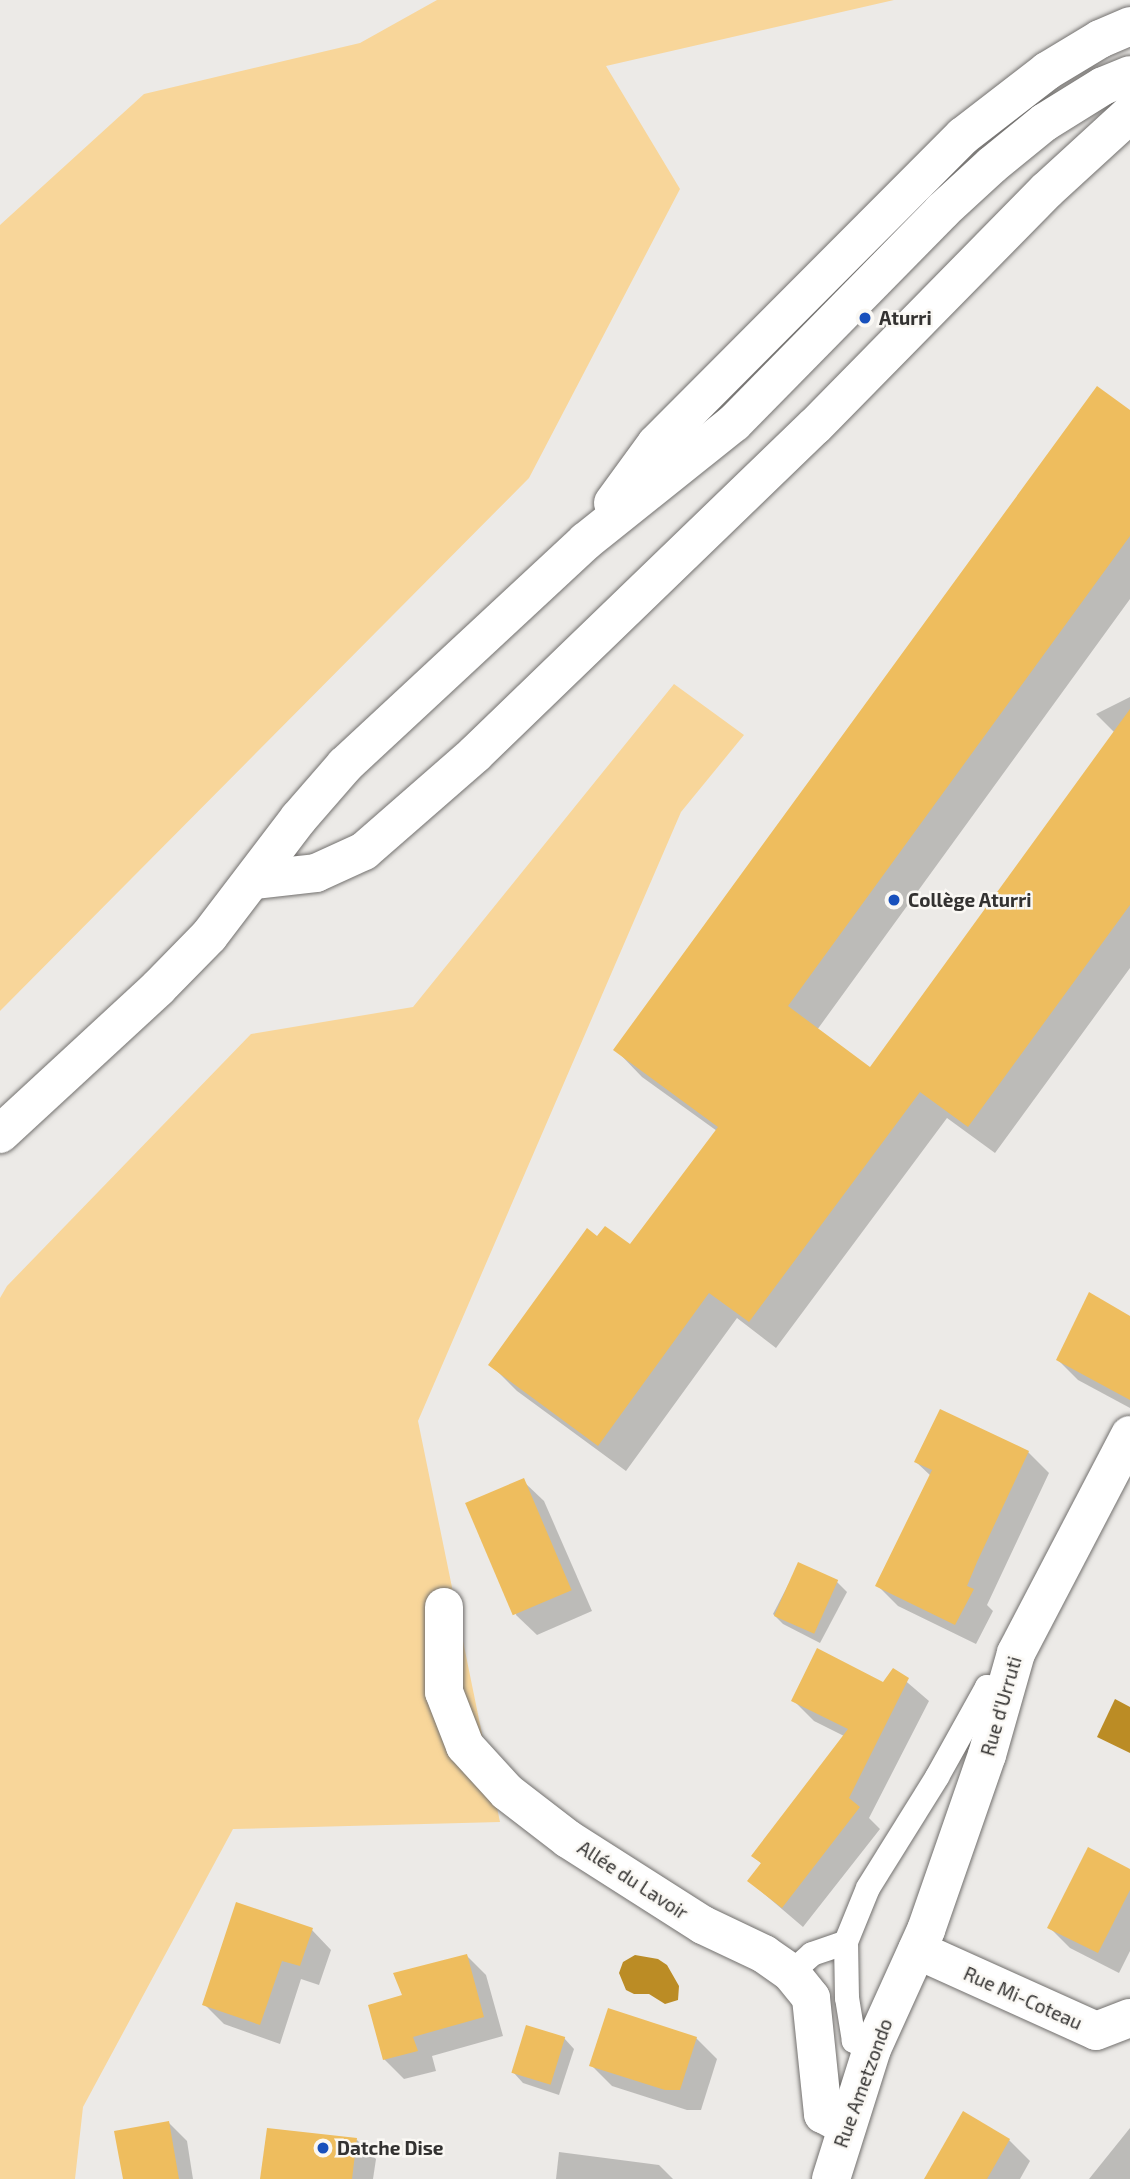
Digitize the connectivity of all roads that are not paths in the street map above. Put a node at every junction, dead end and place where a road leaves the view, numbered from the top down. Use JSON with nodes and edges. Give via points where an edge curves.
{"nodes":[{"id":1,"x":1130,"y":26,"type":"edge"},
{"id":2,"x":1130,"y":75,"type":"edge"},
{"id":3,"x":1130,"y":114,"type":"edge"},
{"id":4,"x":586,"y":541,"type":"junction"},
{"id":5,"x":254,"y":880,"type":"junction"},
{"id":6,"x":0,"y":1134,"type":"edge"},
{"id":7,"x":1130,"y":1436,"type":"edge"},
{"id":8,"x":444,"y":1608,"type":"dead end"},
{"id":9,"x":1003,"y":1694,"type":"junction"},
{"id":10,"x":846,"y":1942,"type":"junction"},
{"id":11,"x":917,"y":1950,"type":"junction"},
{"id":12,"x":791,"y":1973,"type":"junction"},
{"id":13,"x":1130,"y":2018,"type":"edge"},
{"id":14,"x":872,"y":2049,"type":"junction"},
{"id":15,"x":847,"y":2127,"type":"junction"},
{"id":16,"x":831,"y":2179,"type":"edge"}],
"edges":[{"from":1,"to":4,"type":"street","via":[[1047,71],[963,136],[656,444]]},
{"from":2,"to":4,"type":"street","via":[[1102,86],[1045,122],[992,165],[734,422]]},
{"from":3,"to":5,"type":"street","via":[[1047,190],[816,426],[485,745],[364,851],[316,873]]},
{"from":4,"to":5,"type":"street","via":[[345,765],[299,817]]},
{"from":5,"to":6,"type":"street","via":[[209,936],[158,988]]},
{"from":7,"to":9,"type":"street","name":"Rue d'Urruti","via":[[1016,1653]]},
{"from":8,"to":12,"type":"street","name":"Allée du Lavoir","via":[[444,1692],[466,1746],[507,1792],[568,1839],[703,1925],[764,1954]]},
{"from":9,"to":10,"type":"lane","via":[[987,1687],[867,1888]]},
{"from":9,"to":11,"type":"street","name":"Rue d'Urruti","via":[[988,1755]]},
{"from":10,"to":12,"type":"lane","via":[[812,1954]]},
{"from":10,"to":14,"type":"lane","via":[[847,1998],[855,2040]]},
{"from":11,"to":13,"type":"street","name":"Rue Mi-Coteau","via":[[1096,2031]]},
{"from":11,"to":14,"type":"street","name":"Rue Ametzondo"},
{"from":12,"to":15,"type":"street","name":"Allée du Lavoir","via":[[811,1997],[823,2115]]},
{"from":14,"to":15,"type":"street","name":"Rue Ametzondo"},
{"from":15,"to":16,"type":"street","name":"Rue Ametzondo"}]}
